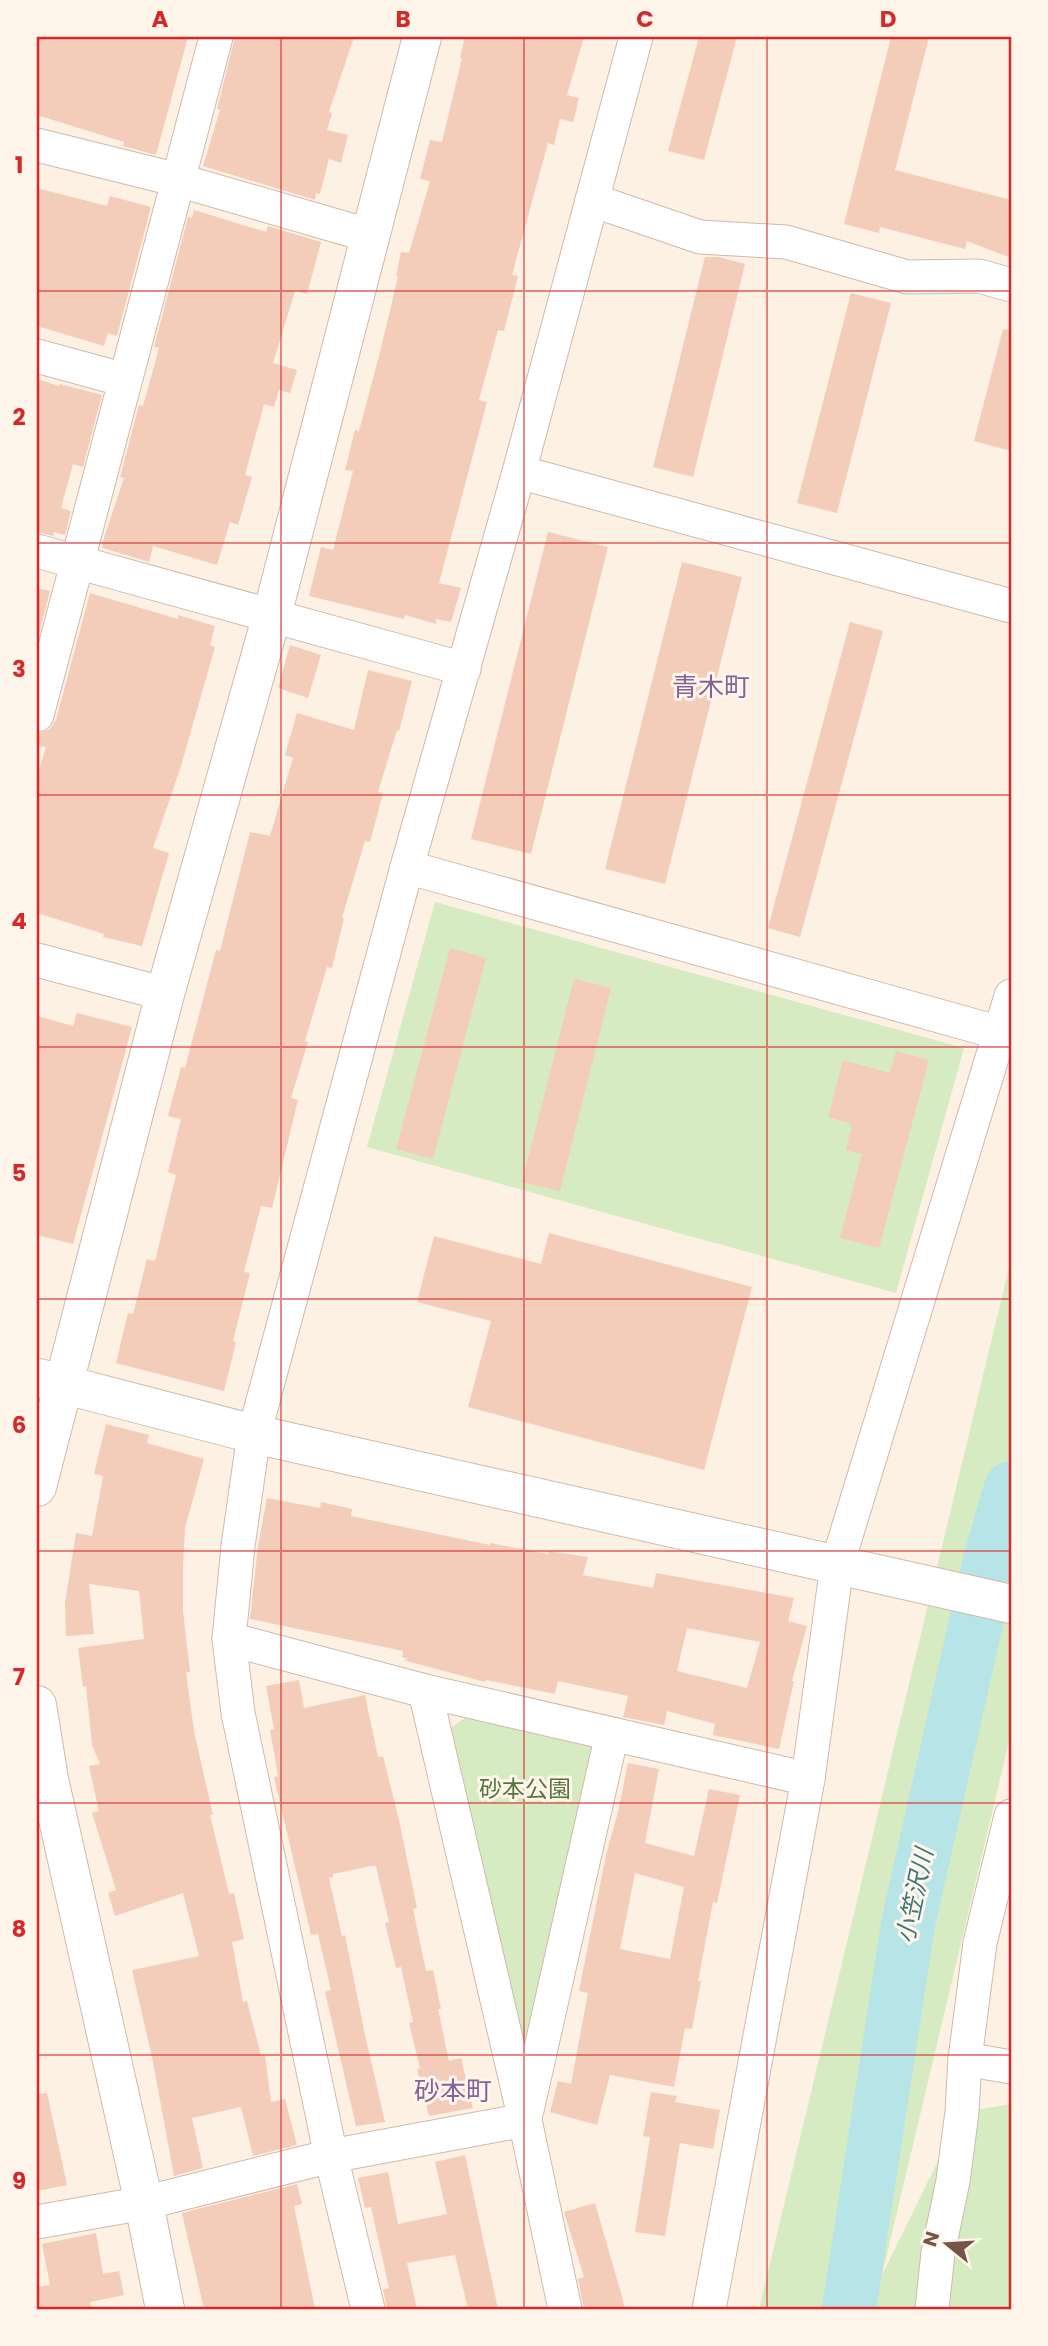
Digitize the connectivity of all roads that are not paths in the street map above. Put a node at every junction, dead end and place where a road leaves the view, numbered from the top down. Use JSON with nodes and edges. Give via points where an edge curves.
{"nodes":[{"id":1,"x":216,"y":37,"type":"edge"},
{"id":2,"x":422,"y":37,"type":"edge"},
{"id":3,"x":636,"y":37,"type":"edge"},
{"id":4,"x":37,"y":145,"type":"edge"},
{"id":5,"x":178,"y":180,"type":"junction"},
{"id":6,"x":592,"y":200,"type":"junction"},
{"id":7,"x":371,"y":236,"type":"junction"},
{"id":8,"x":1011,"y":285,"type":"edge"},
{"id":9,"x":37,"y":356,"type":"edge"},
{"id":10,"x":125,"y":380,"type":"junction"},
{"id":11,"x":519,"y":472,"type":"junction"},
{"id":12,"x":37,"y":551,"type":"edge"},
{"id":13,"x":77,"y":561,"type":"junction"},
{"id":14,"x":1011,"y":606,"type":"edge"},
{"id":15,"x":272,"y":615,"type":"junction"},
{"id":16,"x":464,"y":669,"type":"junction"},
{"id":17,"x":37,"y":715,"type":"edge"},
{"id":18,"x":407,"y":867,"type":"junction"},
{"id":19,"x":37,"y":960,"type":"edge"},
{"id":20,"x":166,"y":994,"type":"junction"},
{"id":21,"x":1011,"y":996,"type":"edge"},
{"id":22,"x":1000,"y":1034,"type":"junction"},
{"id":23,"x":49,"y":1381,"type":"edge"},
{"id":24,"x":254,"y":1434,"type":"junction"},
{"id":25,"x":37,"y":1487,"type":"edge"},
{"id":26,"x":847,"y":1568,"type":"junction"},
{"id":27,"x":1011,"y":1604,"type":"edge"},
{"id":28,"x":229,"y":1639,"type":"junction"},
{"id":29,"x":425,"y":1691,"type":"junction"},
{"id":30,"x":37,"y":1705,"type":"edge"},
{"id":31,"x":612,"y":1734,"type":"junction"},
{"id":32,"x":808,"y":1779,"type":"junction"},
{"id":33,"x":43,"y":1780,"type":"edge"},
{"id":34,"x":1011,"y":1816,"type":"edge"},
{"id":35,"x":965,"y":2059,"type":"junction"},
{"id":36,"x":1011,"y":2067,"type":"edge"},
{"id":37,"x":525,"y":2120,"type":"junction"},
{"id":38,"x":331,"y":2156,"type":"junction"},
{"id":39,"x":144,"y":2203,"type":"junction"},
{"id":40,"x":37,"y":2222,"type":"edge"},
{"id":41,"x":165,"y":2309,"type":"edge"},
{"id":42,"x":368,"y":2309,"type":"edge"},
{"id":43,"x":565,"y":2309,"type":"edge"},
{"id":44,"x":709,"y":2309,"type":"edge"},
{"id":45,"x":932,"y":2309,"type":"edge"}],
"edges":[{"from":1,"to":5,"type":"street"},
{"from":2,"to":7,"type":"street"},
{"from":3,"to":6,"type":"street"},
{"from":4,"to":5,"type":"street"},
{"from":5,"to":7,"type":"street"},
{"from":5,"to":10,"type":"street"},
{"from":6,"to":8,"type":"street","via":[[699,237],[786,242],[907,277],[979,276]]},
{"from":6,"to":11,"type":"street"},
{"from":7,"to":15,"type":"street"},
{"from":9,"to":10,"type":"street"},
{"from":10,"to":13,"type":"street"},
{"from":11,"to":14,"type":"street"},
{"from":11,"to":16,"type":"street"},
{"from":12,"to":13,"type":"street"},
{"from":13,"to":15,"type":"street"},
{"from":13,"to":17,"type":"street"},
{"from":15,"to":16,"type":"street"},
{"from":15,"to":20,"type":"street"},
{"from":16,"to":18,"type":"street"},
{"from":18,"to":22,"type":"street"},
{"from":18,"to":24,"type":"street"},
{"from":19,"to":20,"type":"street"},
{"from":20,"to":23,"type":"street"},
{"from":21,"to":22,"type":"street"},
{"from":22,"to":26,"type":"street"},
{"from":23,"to":24,"type":"street"},
{"from":23,"to":25,"type":"street"},
{"from":24,"to":26,"type":"street"},
{"from":24,"to":28,"type":"street"},
{"from":26,"to":27,"type":"street"},
{"from":26,"to":32,"type":"street"},
{"from":28,"to":29,"type":"street"},
{"from":28,"to":38,"type":"street","via":[[238,1713]]},
{"from":29,"to":31,"type":"street"},
{"from":29,"to":37,"type":"street"},
{"from":30,"to":33,"type":"street"},
{"from":31,"to":32,"type":"street"},
{"from":31,"to":37,"type":"street"},
{"from":32,"to":44,"type":"street"},
{"from":33,"to":39,"type":"street"},
{"from":34,"to":35,"type":"street","via":[[979,1943]]},
{"from":35,"to":36,"type":"street"},
{"from":35,"to":45,"type":"street","via":[[953,2181]]},
{"from":37,"to":38,"type":"street"},
{"from":37,"to":43,"type":"street"},
{"from":38,"to":39,"type":"street"},
{"from":38,"to":42,"type":"street"},
{"from":39,"to":40,"type":"street"},
{"from":39,"to":41,"type":"street"}]}
